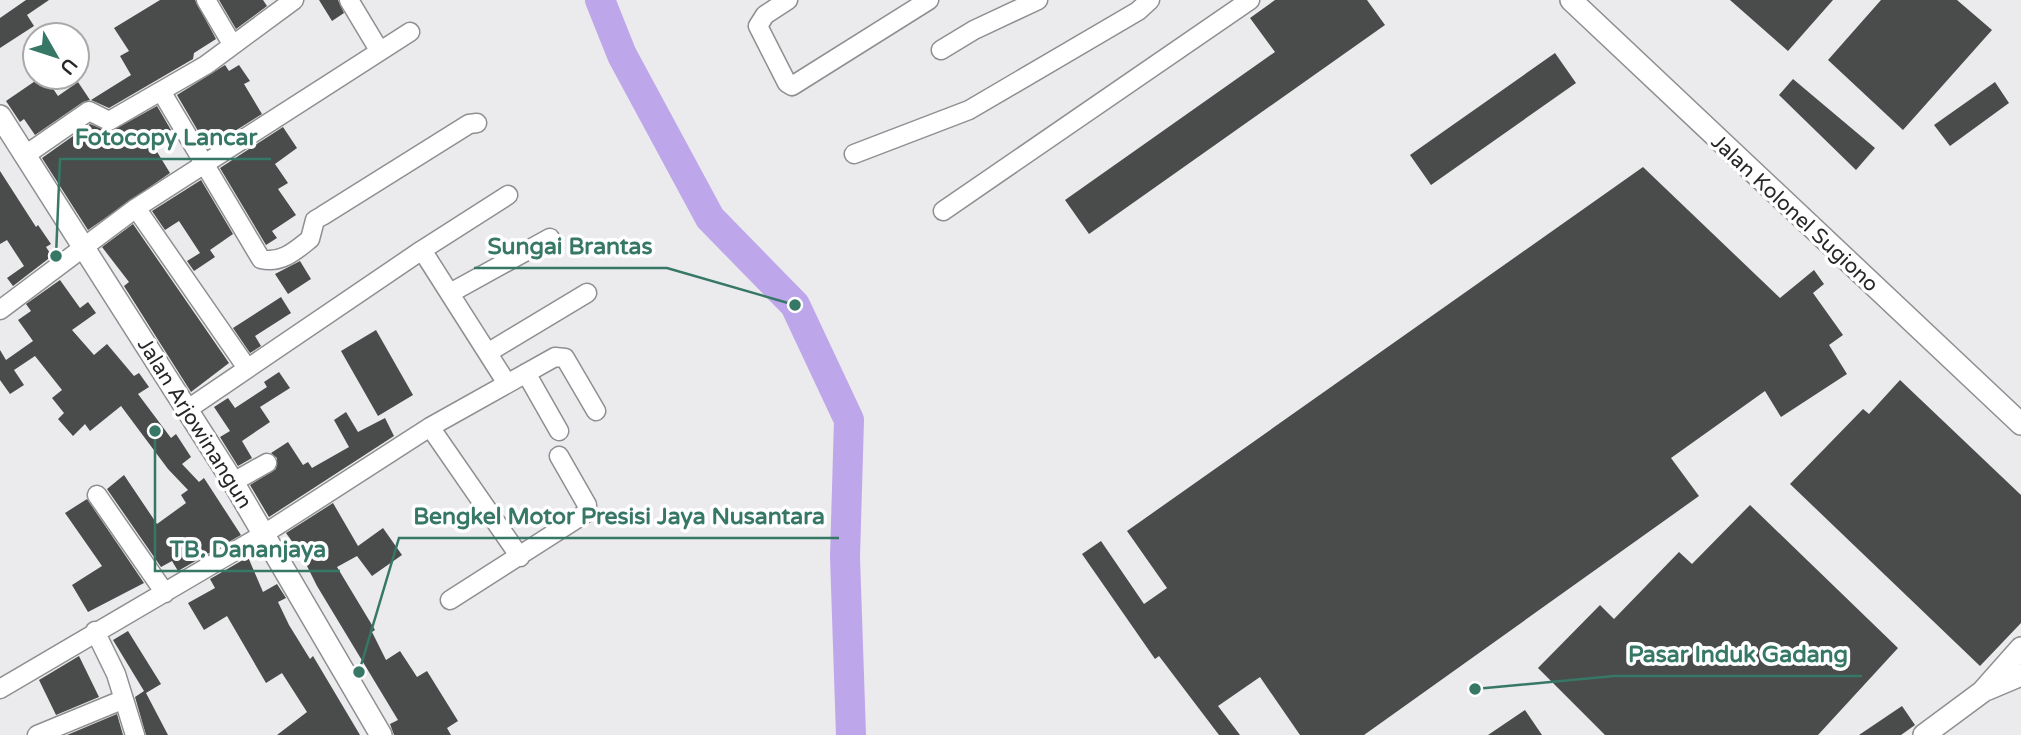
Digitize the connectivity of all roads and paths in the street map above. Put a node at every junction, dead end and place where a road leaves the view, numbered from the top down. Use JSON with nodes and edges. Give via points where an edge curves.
{"nodes":[{"id":1,"x":206,"y":0,"type":"edge"},
{"id":2,"x":294,"y":0,"type":"edge"},
{"id":3,"x":349,"y":0,"type":"edge"},
{"id":4,"x":788,"y":0,"type":"edge"},
{"id":5,"x":929,"y":0,"type":"edge"},
{"id":6,"x":1038,"y":0,"type":"edge"},
{"id":7,"x":1150,"y":0,"type":"edge"},
{"id":8,"x":1250,"y":0,"type":"edge"},
{"id":9,"x":1571,"y":0,"type":"edge"},
{"id":10,"x":410,"y":32,"type":"dead end"},
{"id":11,"x":232,"y":44,"type":"junction"},
{"id":12,"x":379,"y":50,"type":"junction"},
{"id":13,"x":941,"y":50,"type":"dead end"},
{"id":14,"x":161,"y":91,"type":"junction"},
{"id":15,"x":1,"y":118,"type":"edge"},
{"id":16,"x":477,"y":123,"type":"dead end"},
{"id":17,"x":854,"y":154,"type":"dead end"},
{"id":18,"x":24,"y":156,"type":"junction"},
{"id":19,"x":204,"y":162,"type":"junction"},
{"id":20,"x":509,"y":195,"type":"dead end"},
{"id":21,"x":136,"y":208,"type":"junction"},
{"id":22,"x":943,"y":211,"type":"dead end"},
{"id":23,"x":550,"y":238,"type":"dead end"},
{"id":24,"x":85,"y":246,"type":"junction"},
{"id":25,"x":422,"y":250,"type":"junction"},
{"id":26,"x":452,"y":292,"type":"junction"},
{"id":27,"x":587,"y":293,"type":"dead end"},
{"id":28,"x":0,"y":310,"type":"edge"},
{"id":29,"x":489,"y":352,"type":"junction"},
{"id":30,"x":247,"y":368,"type":"junction"},
{"id":31,"x":526,"y":373,"type":"junction"},
{"id":32,"x":506,"y":382,"type":"junction"},
{"id":33,"x":188,"y":409,"type":"junction"},
{"id":34,"x":596,"y":411,"type":"dead end"},
{"id":35,"x":2021,"y":424,"type":"edge"},
{"id":36,"x":430,"y":427,"type":"junction"},
{"id":37,"x":559,"y":431,"type":"dead end"},
{"id":38,"x":559,"y":456,"type":"dead end"},
{"id":39,"x":267,"y":463,"type":"dead end"},
{"id":40,"x":233,"y":482,"type":"junction"},
{"id":41,"x":97,"y":495,"type":"dead end"},
{"id":42,"x":264,"y":534,"type":"junction"},
{"id":43,"x":520,"y":557,"type":"junction"},
{"id":44,"x":165,"y":593,"type":"junction"},
{"id":45,"x":450,"y":600,"type":"dead end"},
{"id":46,"x":95,"y":631,"type":"junction"},
{"id":47,"x":2021,"y":648,"type":"edge"},
{"id":48,"x":2021,"y":674,"type":"edge"},
{"id":49,"x":0,"y":689,"type":"edge"},
{"id":50,"x":1982,"y":692,"type":"junction"},
{"id":51,"x":122,"y":700,"type":"junction"},
{"id":52,"x":37,"y":735,"type":"edge"},
{"id":53,"x":135,"y":735,"type":"edge"},
{"id":54,"x":382,"y":735,"type":"edge"},
{"id":55,"x":1924,"y":735,"type":"edge"}],
"edges":[{"from":1,"to":11,"type":"street"},
{"from":2,"to":11,"type":"street"},
{"from":3,"to":12,"type":"street"},
{"from":4,"to":5,"type":"street","via":[[765,15],[758,26],[792,86]]},
{"from":6,"to":13,"type":"street"},
{"from":7,"to":17,"type":"street","via":[[969,110]]},
{"from":8,"to":22,"type":"street"},
{"from":9,"to":35,"type":"main road","name":"Jalan Kolonel Sugiono"},
{"from":10,"to":12,"type":"street"},
{"from":11,"to":14,"type":"street"},
{"from":12,"to":19,"type":"street"},
{"from":14,"to":18,"type":"street","via":[[109,121],[89,111]]},
{"from":14,"to":19,"type":"street"},
{"from":15,"to":18,"type":"main road","name":"Jalan Arjowinangun"},
{"from":16,"to":19,"type":"street","via":[[315,220],[310,239],[279,260],[261,258]]},
{"from":18,"to":24,"type":"main road","name":"Jalan Arjowinangun"},
{"from":19,"to":21,"type":"street"},
{"from":20,"to":25,"type":"street"},
{"from":21,"to":24,"type":"street"},
{"from":21,"to":30,"type":"street"},
{"from":23,"to":26,"type":"street"},
{"from":24,"to":28,"type":"street"},
{"from":24,"to":33,"type":"main road","name":"Jalan Arjowinangun"},
{"from":25,"to":26,"type":"street"},
{"from":25,"to":30,"type":"street"},
{"from":26,"to":29,"type":"street"},
{"from":27,"to":29,"type":"street"},
{"from":29,"to":32,"type":"street"},
{"from":30,"to":33,"type":"street"},
{"from":31,"to":32,"type":"street"},
{"from":31,"to":34,"type":"street","via":[[555,357],[565,358]]},
{"from":31,"to":37,"type":"street"},
{"from":32,"to":36,"type":"street"},
{"from":33,"to":40,"type":"main road","name":"Jalan Arjowinangun"},
{"from":36,"to":42,"type":"street"},
{"from":36,"to":43,"type":"street"},
{"from":38,"to":43,"type":"street","via":[[587,511]]},
{"from":39,"to":40,"type":"street"},
{"from":40,"to":42,"type":"main road","name":"Jalan Arjowinangun"},
{"from":41,"to":44,"type":"street"},
{"from":42,"to":44,"type":"street"},
{"from":42,"to":54,"type":"main road","name":"Jalan Arjowinangun"},
{"from":43,"to":45,"type":"street"},
{"from":44,"to":46,"type":"street"},
{"from":46,"to":49,"type":"street"},
{"from":46,"to":51,"type":"street","via":[[116,674]]},
{"from":47,"to":50,"type":"main road"},
{"from":48,"to":50,"type":"main road"},
{"from":50,"to":55,"type":"main road"},
{"from":51,"to":52,"type":"street"},
{"from":51,"to":53,"type":"street"}]}
